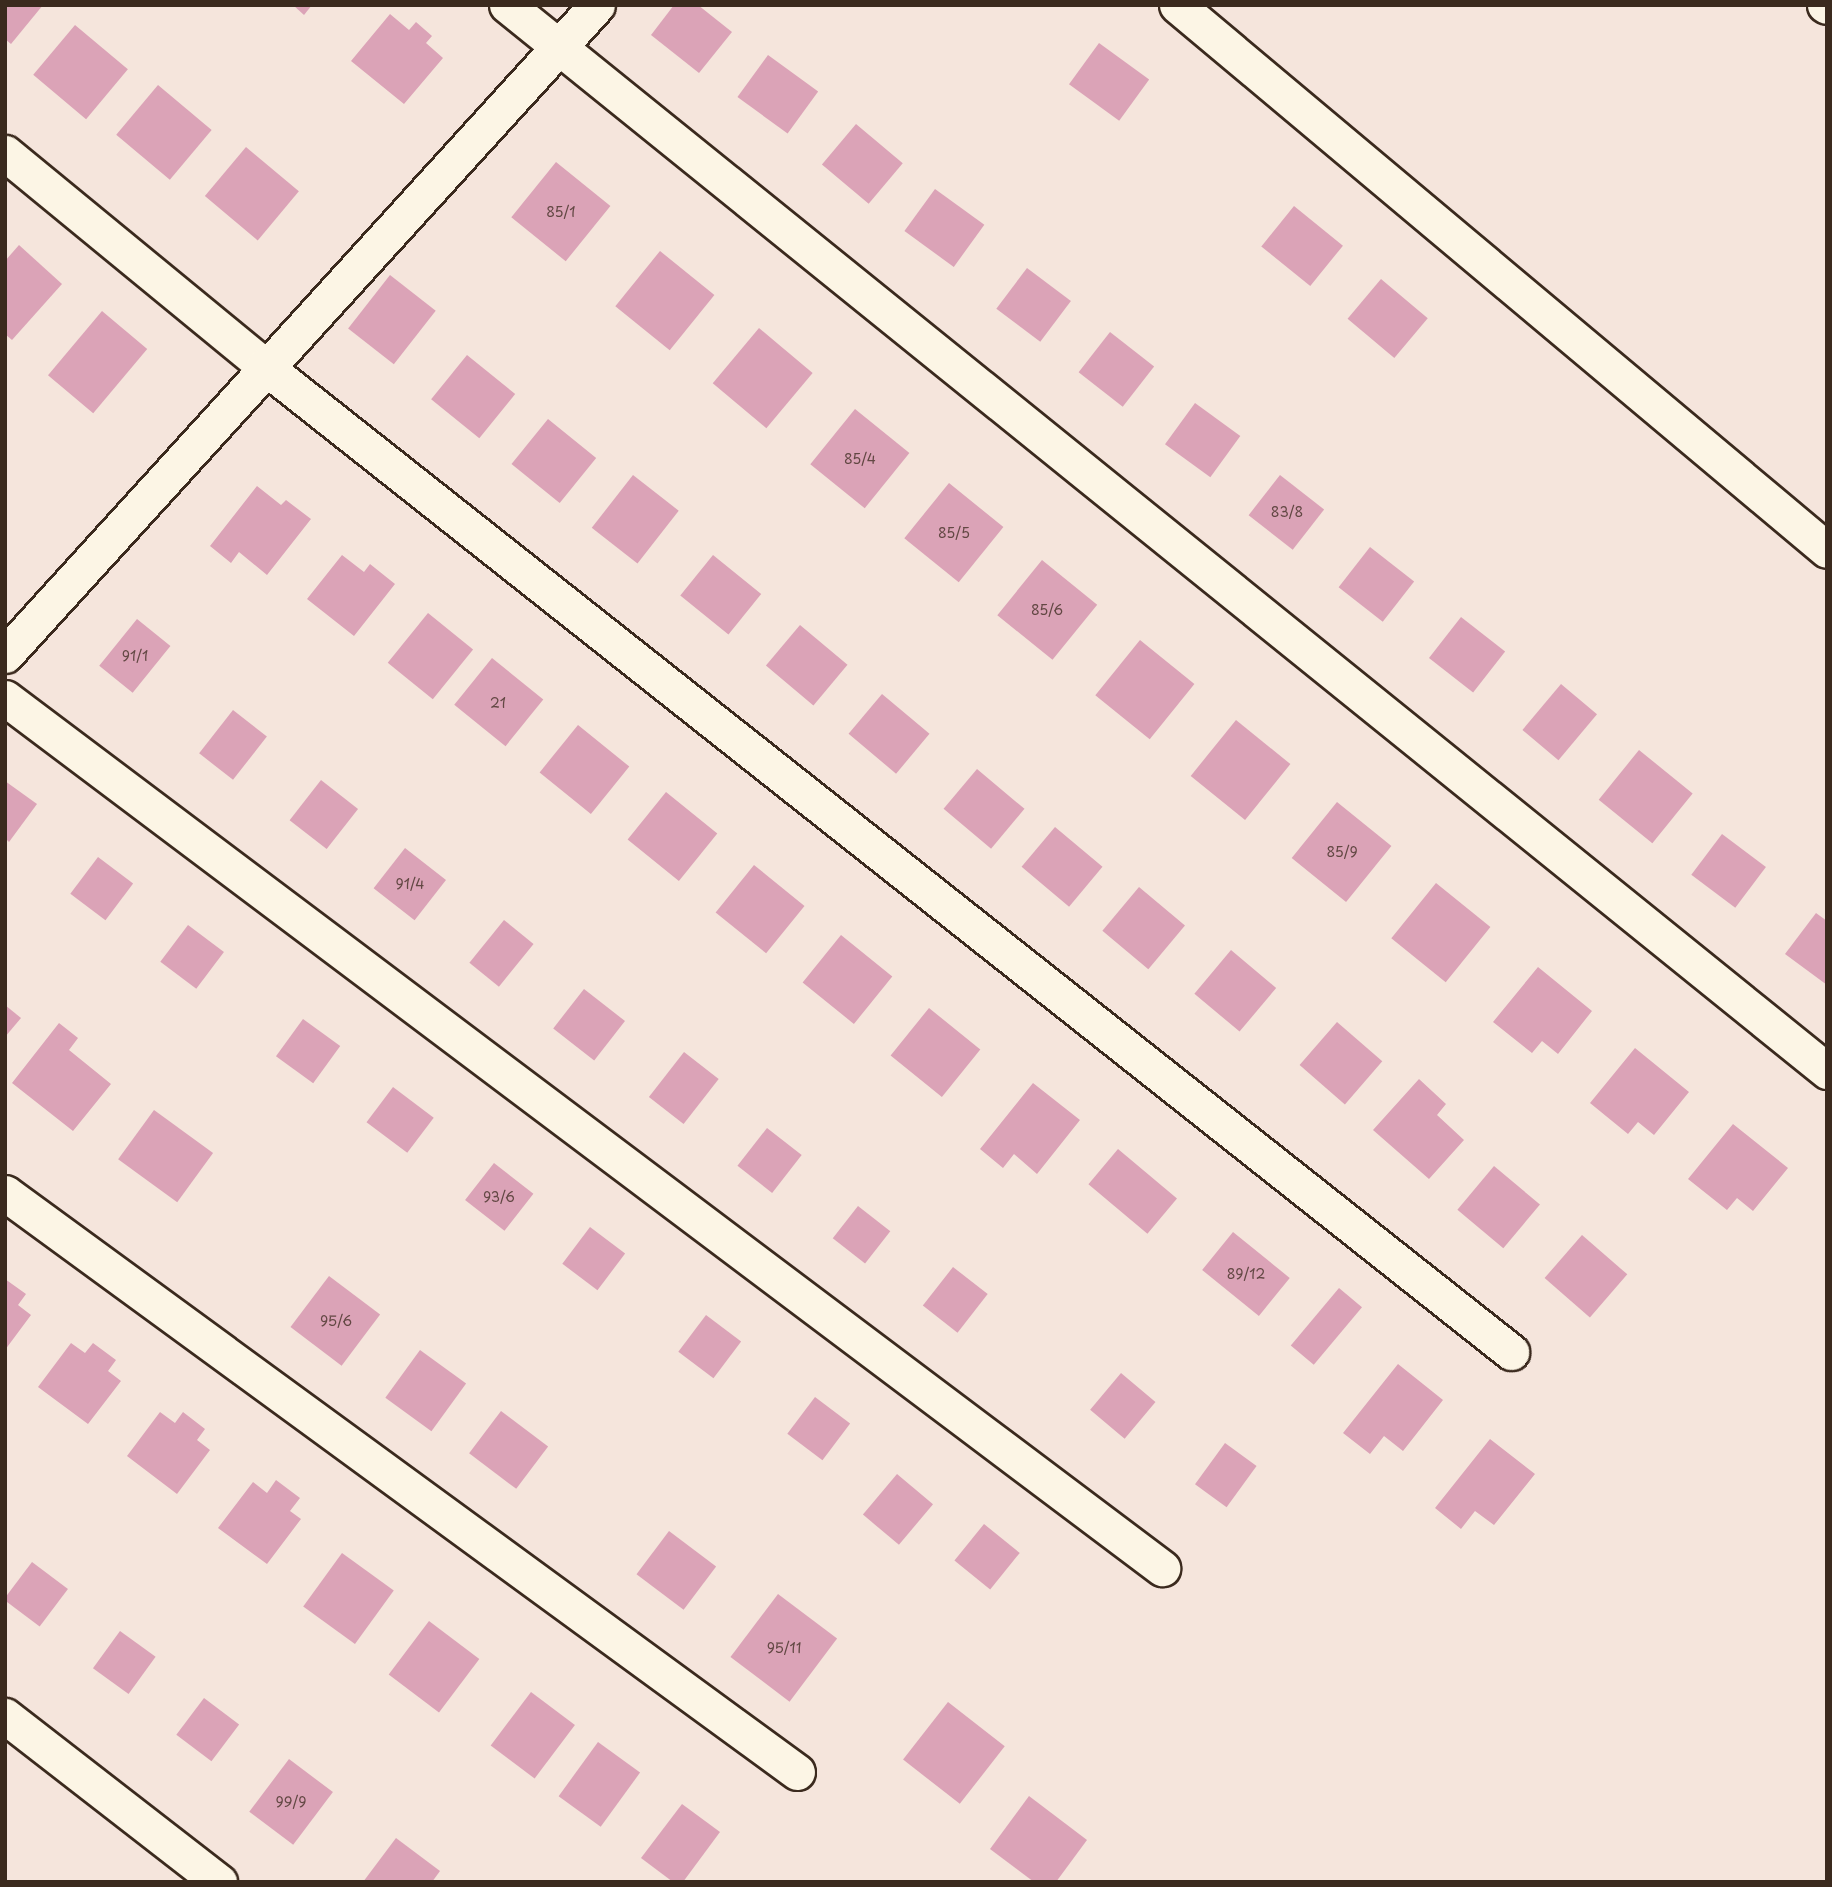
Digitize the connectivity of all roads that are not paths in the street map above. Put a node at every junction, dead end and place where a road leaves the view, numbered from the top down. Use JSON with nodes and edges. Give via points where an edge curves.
{"nodes":[{"id":1,"x":507,"y":5,"type":"edge"},
{"id":2,"x":597,"y":5,"type":"edge"},
{"id":3,"x":1177,"y":5,"type":"edge"},
{"id":4,"x":559,"y":48,"type":"junction"},
{"id":5,"x":5,"y":153,"type":"edge"},
{"id":6,"x":264,"y":366,"type":"junction"},
{"id":7,"x":1827,"y":550,"type":"edge"},
{"id":8,"x":5,"y":655,"type":"edge"},
{"id":9,"x":5,"y":698,"type":"edge"},
{"id":10,"x":1827,"y":1071,"type":"edge"},
{"id":11,"x":5,"y":1193,"type":"edge"},
{"id":12,"x":1511,"y":1352,"type":"dead end"},
{"id":13,"x":1162,"y":1568,"type":"dead end"},
{"id":14,"x":5,"y":1716,"type":"edge"},
{"id":15,"x":797,"y":1772,"type":"dead end"},
{"id":16,"x":219,"y":1882,"type":"edge"}],
"edges":[{"from":1,"to":4,"type":"street"},
{"from":2,"to":4,"type":"street"},
{"from":3,"to":7,"type":"street"},
{"from":4,"to":6,"type":"street"},
{"from":4,"to":10,"type":"street"},
{"from":5,"to":6,"type":"street"},
{"from":6,"to":8,"type":"street"},
{"from":6,"to":12,"type":"street"},
{"from":9,"to":13,"type":"street"},
{"from":11,"to":15,"type":"street"},
{"from":14,"to":16,"type":"street"}]}
